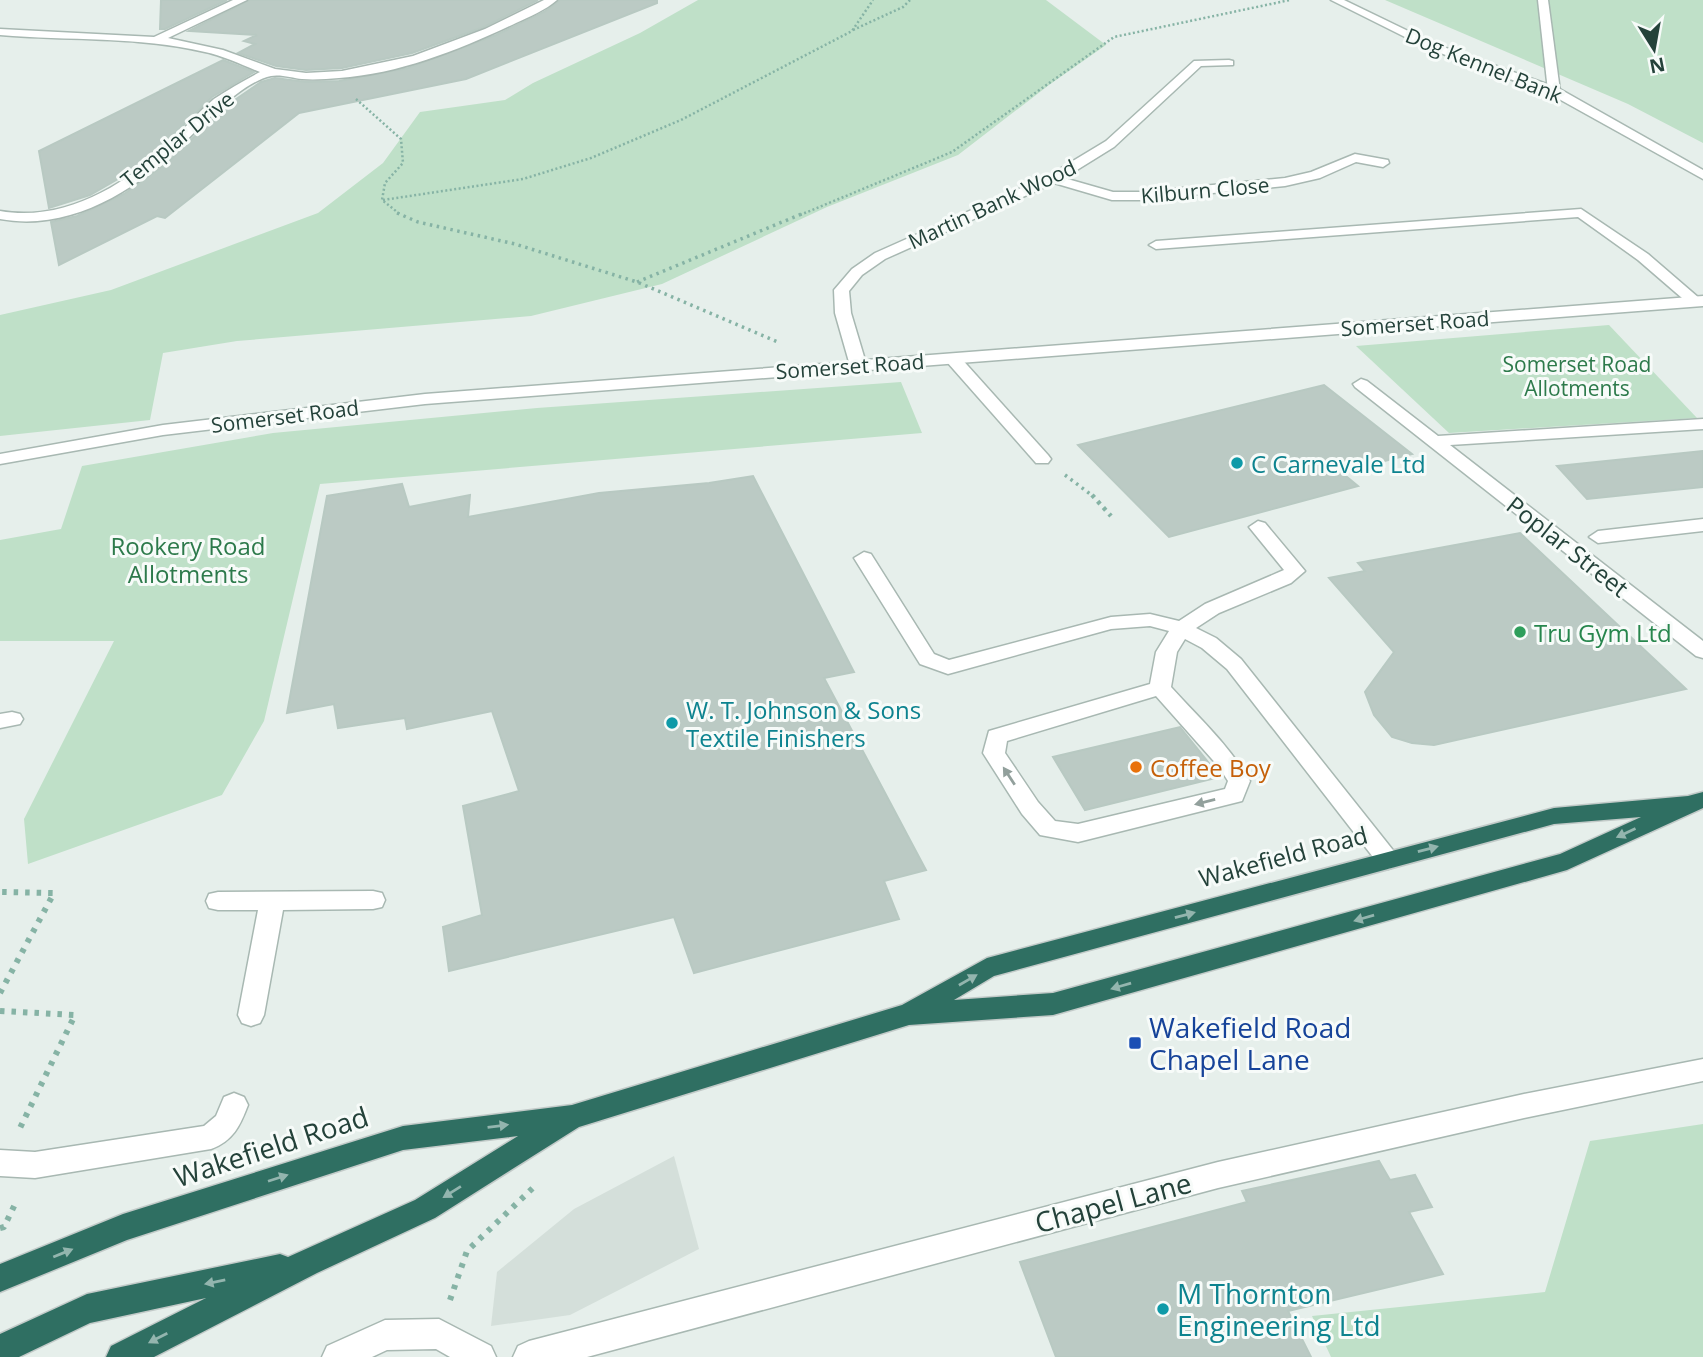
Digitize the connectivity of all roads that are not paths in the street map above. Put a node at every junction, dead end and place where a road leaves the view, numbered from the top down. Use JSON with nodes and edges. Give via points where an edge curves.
{"nodes":[{"id":1,"x":242,"y":0,"type":"edge"},
{"id":2,"x":552,"y":0,"type":"edge"},
{"id":3,"x":1336,"y":0,"type":"edge"},
{"id":4,"x":1543,"y":0,"type":"edge"},
{"id":5,"x":0,"y":32,"type":"edge"},
{"id":6,"x":155,"y":40,"type":"junction"},
{"id":7,"x":1185,"y":55,"type":"dead end"},
{"id":8,"x":1198,"y":63,"type":"junction"},
{"id":9,"x":1230,"y":63,"type":"dead end"},
{"id":10,"x":271,"y":72,"type":"junction"},
{"id":11,"x":1554,"y":91,"type":"junction"},
{"id":12,"x":1383,"y":163,"type":"dead end"},
{"id":13,"x":1703,"y":175,"type":"edge"},
{"id":14,"x":1054,"y":179,"type":"junction"},
{"id":15,"x":0,"y":215,"type":"edge"},
{"id":16,"x":1156,"y":245,"type":"dead end"},
{"id":17,"x":1699,"y":301,"type":"edge"},
{"id":18,"x":953,"y":359,"type":"junction"},
{"id":19,"x":858,"y":365,"type":"junction"},
{"id":20,"x":1361,"y":384,"type":"dead end"},
{"id":21,"x":1703,"y":425,"type":"edge"},
{"id":22,"x":1433,"y":441,"type":"junction"},
{"id":23,"x":0,"y":459,"type":"edge"},
{"id":24,"x":1042,"y":459,"type":"dead end"},
{"id":25,"x":1703,"y":525,"type":"edge"},
{"id":26,"x":1258,"y":527,"type":"dead end"},
{"id":27,"x":1598,"y":537,"type":"dead end"},
{"id":28,"x":864,"y":558,"type":"dead end"},
{"id":29,"x":1180,"y":628,"type":"junction"},
{"id":30,"x":1703,"y":652,"type":"edge"},
{"id":31,"x":1160,"y":688,"type":"junction"},
{"id":32,"x":1695,"y":802,"type":"edge"},
{"id":33,"x":1388,"y":860,"type":"junction"},
{"id":34,"x":373,"y":900,"type":"dead end"},
{"id":35,"x":218,"y":901,"type":"dead end"},
{"id":36,"x":272,"y":901,"type":"junction"},
{"id":37,"x":909,"y":1014,"type":"junction"},
{"id":38,"x":251,"y":1015,"type":"dead end"},
{"id":39,"x":1703,"y":1070,"type":"edge"},
{"id":40,"x":234,"y":1105,"type":"dead end"},
{"id":41,"x":572,"y":1117,"type":"junction"},
{"id":42,"x":1,"y":1163,"type":"edge"},
{"id":43,"x":306,"y":1263,"type":"junction"},
{"id":44,"x":0,"y":1278,"type":"edge"},
{"id":45,"x":0,"y":1350,"type":"edge"},
{"id":46,"x":122,"y":1357,"type":"edge"},
{"id":47,"x":338,"y":1357,"type":"edge"},
{"id":48,"x":480,"y":1357,"type":"edge"},
{"id":49,"x":529,"y":1357,"type":"edge"}],
"edges":[{"from":1,"to":6,"type":"street"},
{"from":2,"to":10,"type":"street","via":[[412,61],[329,75]]},
{"from":3,"to":11,"type":"street","name":"Dog Kennel Bank","via":[[1432,46]]},
{"from":4,"to":11,"type":"street"},
{"from":5,"to":6,"type":"street"},
{"from":6,"to":10,"type":"street","via":[[224,54]]},
{"from":7,"to":8,"type":"street"},
{"from":8,"to":9,"type":"street"},
{"from":8,"to":14,"type":"street","name":"Martin Bank Wood","via":[[1110,144]]},
{"from":10,"to":15,"type":"street","name":"Templar Drive","via":[[218,102],[131,181],[64,212],[42,217]]},
{"from":11,"to":13,"type":"street","name":"Dog Kennel Bank"},
{"from":12,"to":14,"type":"street","name":"Kilburn Close","via":[[1350,153],[1315,175],[1285,182],[1140,197],[1112,196]]},
{"from":14,"to":19,"type":"street","name":"Martin Bank Wood","via":[[880,256],[857,272],[841,290]]},
{"from":16,"to":17,"type":"street","via":[[1581,213]]},
{"from":17,"to":18,"type":"street","name":"Somerset Road"},
{"from":18,"to":19,"type":"street","name":"Somerset Road"},
{"from":18,"to":24,"type":"street"},
{"from":19,"to":23,"type":"street","name":"Somerset Road","via":[[425,399],[163,430]]},
{"from":20,"to":22,"type":"street","name":"Poplar Street"},
{"from":21,"to":22,"type":"street"},
{"from":22,"to":30,"type":"street","name":"Poplar Street"},
{"from":25,"to":27,"type":"street"},
{"from":26,"to":29,"type":"street","via":[[1295,571],[1286,579],[1224,601]]},
{"from":28,"to":29,"type":"street","via":[[926,659],[948,667],[1111,623],[1150,620]]},
{"from":29,"to":31,"type":"street","via":[[1160,667]]},
{"from":29,"to":33,"type":"street","via":[[1209,643],[1234,664]]},
{"from":31,"to":31,"type":"street","one_way":true,"via":[[1227,762],[1239,781],[1234,795],[1078,833],[1048,829],[994,753],[997,737]]},
{"from":33,"to":32,"type":"highway","name":"Wakefield Road","one_way":true,"via":[[1554,816]]},
{"from":32,"to":37,"type":"highway","name":"Wakefield Road","one_way":true,"via":[[1567,861],[1053,1004]]},
{"from":37,"to":33,"type":"highway","name":"Wakefield Road","one_way":true,"via":[[987,968]]},
{"from":34,"to":36,"type":"street"},
{"from":35,"to":36,"type":"street"},
{"from":36,"to":38,"type":"street"},
{"from":37,"to":41,"type":"highway","name":"Wakefield Road"},
{"from":39,"to":49,"type":"street","name":"Chapel Lane","via":[[1218,1175]]},
{"from":40,"to":42,"type":"street","via":[[227,1124],[211,1137],[35,1165]]},
{"from":41,"to":43,"type":"highway","name":"Wakefield Road","one_way":true,"via":[[425,1209]]},
{"from":44,"to":41,"type":"highway","name":"Wakefield Road","one_way":true,"via":[[123,1228],[403,1138]]},
{"from":43,"to":45,"type":"highway","one_way":true,"via":[[87,1309]]},
{"from":43,"to":46,"type":"highway","name":"Wakefield Road","one_way":true},
{"from":47,"to":48,"type":"street","via":[[386,1335],[439,1334]]}]}
